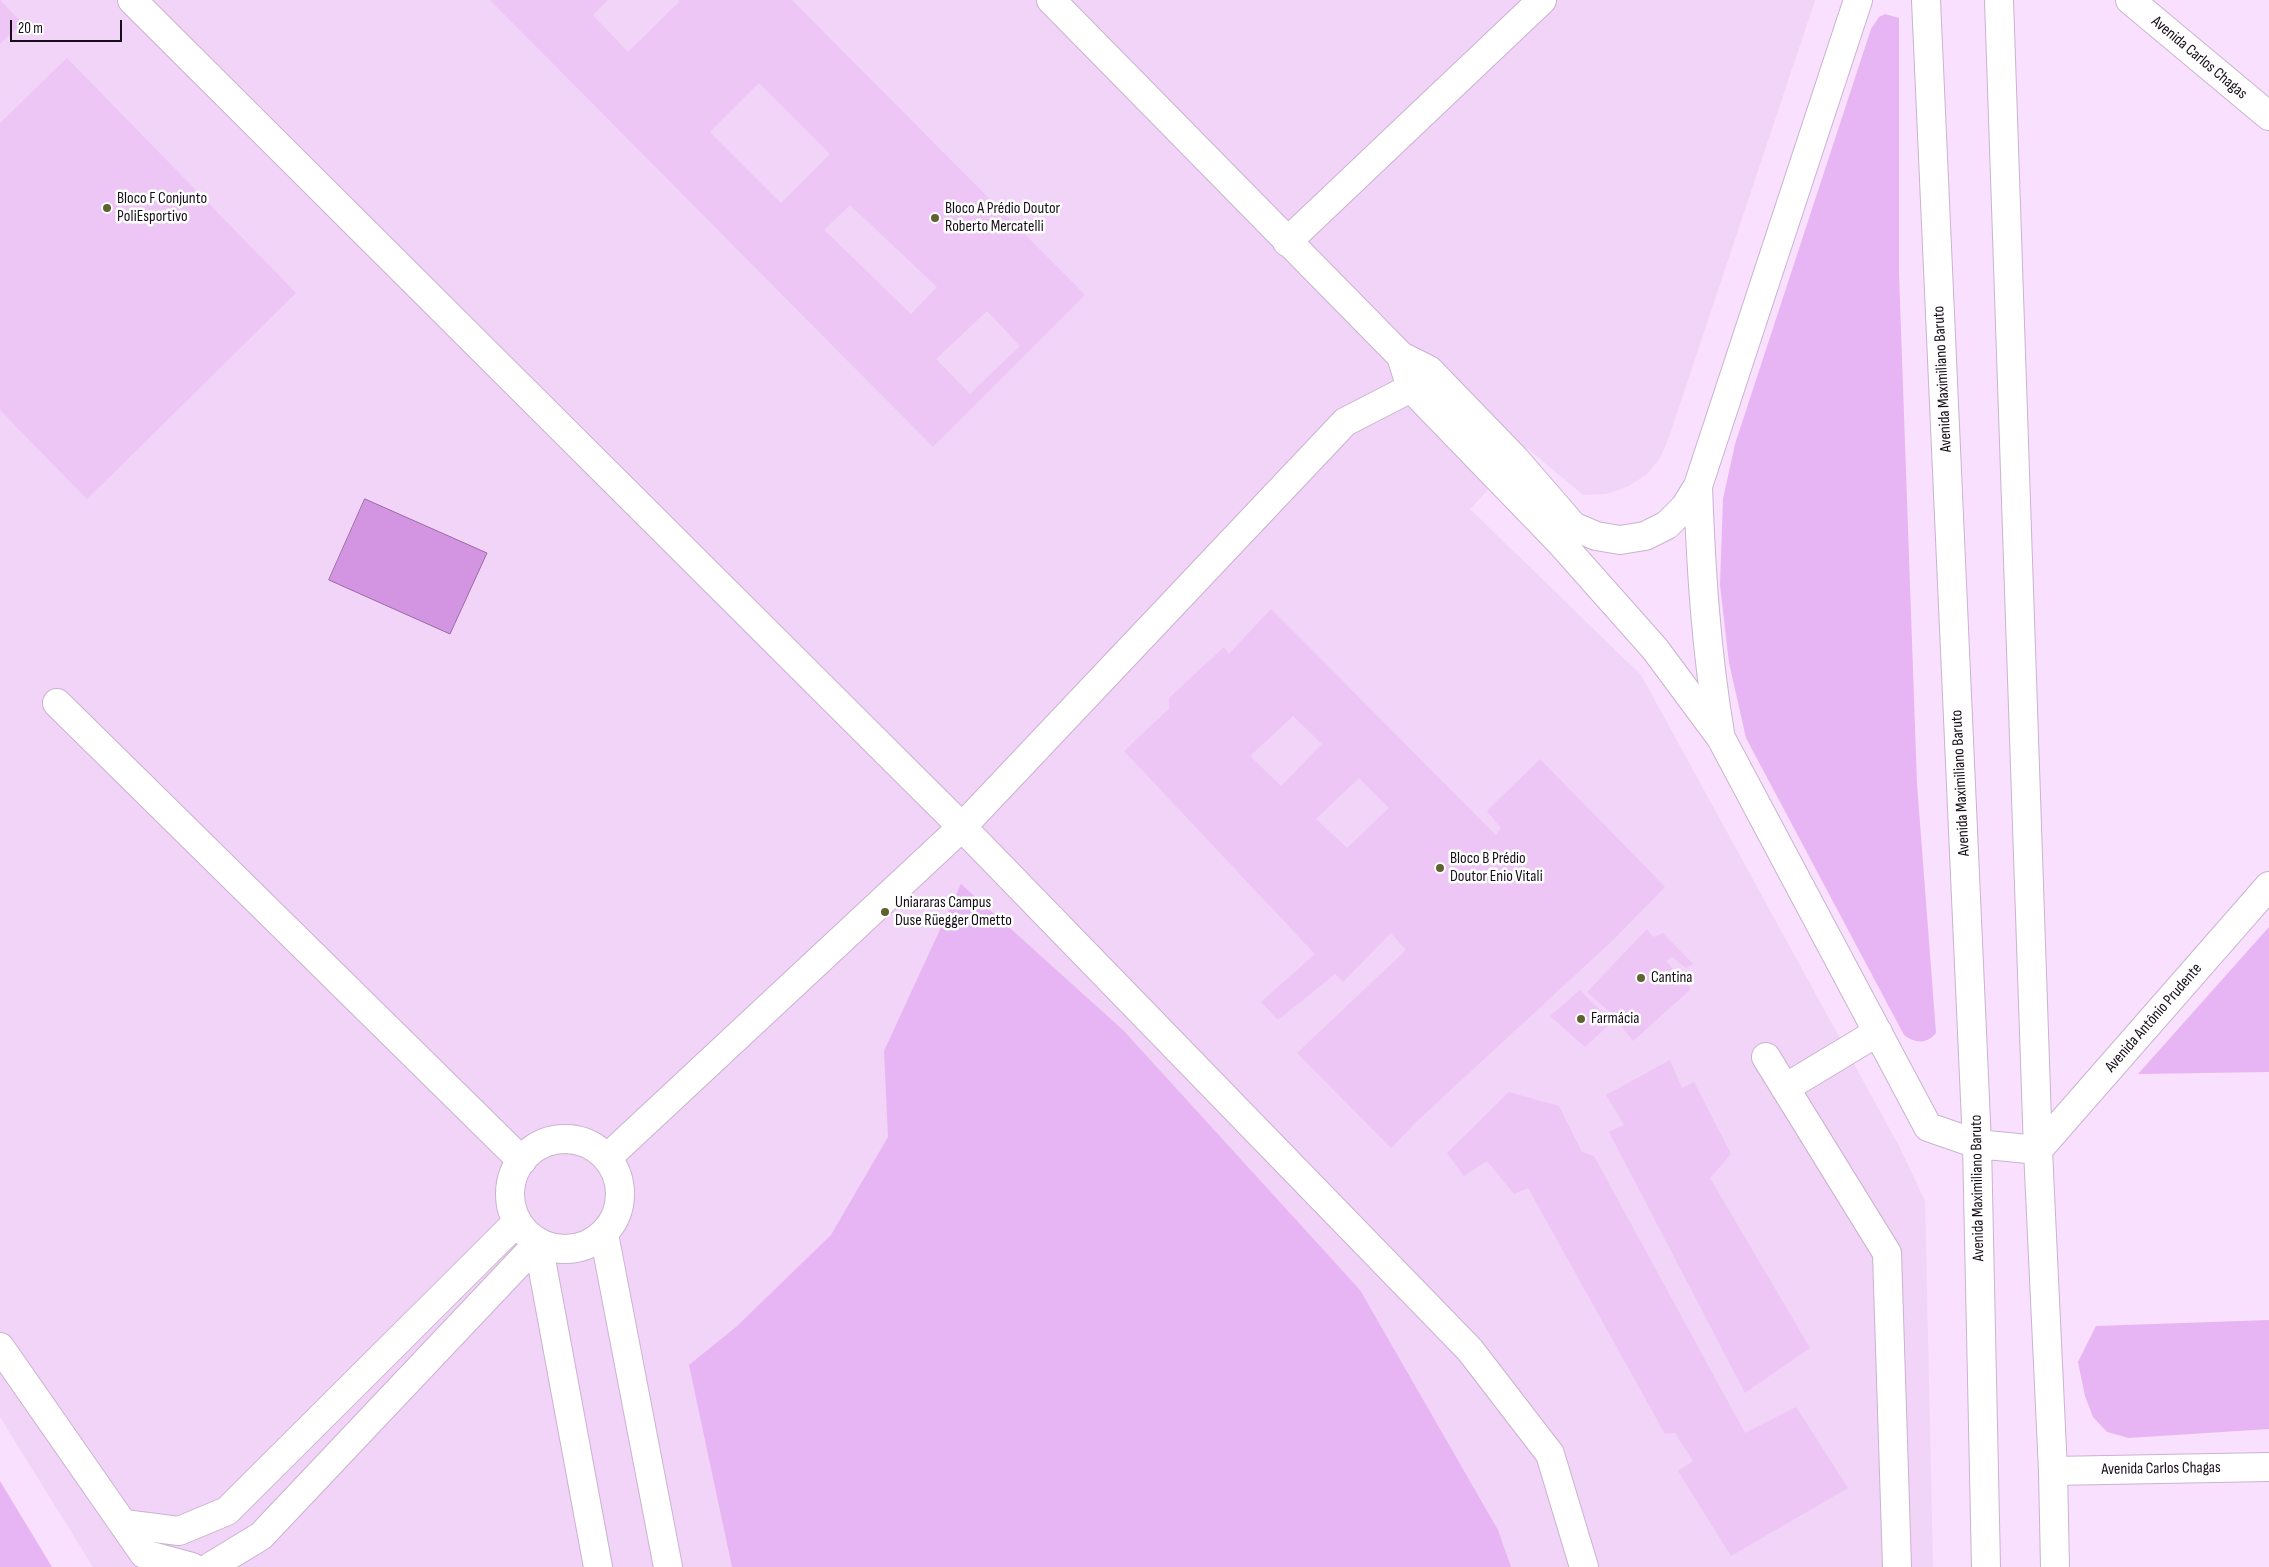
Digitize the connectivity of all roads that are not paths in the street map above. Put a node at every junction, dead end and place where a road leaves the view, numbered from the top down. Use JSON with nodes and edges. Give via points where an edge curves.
{"nodes":[{"id":1,"x":132,"y":0,"type":"edge"},
{"id":2,"x":1051,"y":0,"type":"edge"},
{"id":3,"x":1542,"y":0,"type":"edge"},
{"id":4,"x":1858,"y":0,"type":"edge"},
{"id":5,"x":1926,"y":0,"type":"edge"},
{"id":6,"x":1999,"y":0,"type":"edge"},
{"id":7,"x":2130,"y":0,"type":"edge"},
{"id":8,"x":2269,"y":116,"type":"edge"},
{"id":9,"x":1287,"y":242,"type":"junction"},
{"id":10,"x":1420,"y":379,"type":"junction"},
{"id":11,"x":1698,"y":486,"type":"junction"},
{"id":12,"x":57,"y":703,"type":"dead end"},
{"id":13,"x":1721,"y":738,"type":"junction"},
{"id":14,"x":962,"y":827,"type":"junction"},
{"id":15,"x":2269,"y":886,"type":"edge"},
{"id":16,"x":1878,"y":1032,"type":"junction"},
{"id":17,"x":1766,"y":1057,"type":"dead end"},
{"id":18,"x":1785,"y":1088,"type":"junction"},
{"id":19,"x":1977,"y":1144,"type":"junction"},
{"id":20,"x":2038,"y":1150,"type":"junction"},
{"id":21,"x":607,"y":1158,"type":"junction"},
{"id":22,"x":522,"y":1161,"type":"junction"},
{"id":23,"x":517,"y":1222,"type":"junction"},
{"id":24,"x":604,"y":1234,"type":"junction"},
{"id":25,"x":538,"y":1243,"type":"junction"},
{"id":26,"x":0,"y":1346,"type":"edge"},
{"id":27,"x":2269,"y":1467,"type":"edge"},
{"id":28,"x":2053,"y":1471,"type":"junction"},
{"id":29,"x":124,"y":1524,"type":"junction"},
{"id":30,"x":192,"y":1567,"type":"edge"},
{"id":31,"x":210,"y":1567,"type":"edge"},
{"id":32,"x":598,"y":1567,"type":"edge"},
{"id":33,"x":668,"y":1567,"type":"edge"},
{"id":34,"x":1584,"y":1567,"type":"edge"},
{"id":35,"x":1897,"y":1567,"type":"edge"},
{"id":36,"x":1986,"y":1567,"type":"edge"},
{"id":37,"x":2055,"y":1567,"type":"edge"}],
"edges":[{"from":1,"to":14,"type":"street"},
{"from":2,"to":9,"type":"street"},
{"from":3,"to":9,"type":"street"},
{"from":4,"to":11,"type":"street"},
{"from":5,"to":19,"type":"street","name":"Avenida Maximiliano Baruto"},
{"from":6,"to":20,"type":"street"},
{"from":7,"to":8,"type":"street","name":"Avenida Carlos Chagas"},
{"from":9,"to":10,"type":"street"},
{"from":10,"to":11,"type":"street","via":[[1516,460],[1573,526],[1596,536],[1620,540],[1645,536],[1667,524],[1686,507]]},
{"from":10,"to":13,"type":"street","via":[[1643,635]]},
{"from":10,"to":14,"type":"street","via":[[1345,422]]},
{"from":11,"to":13,"type":"street","via":[[1702,594],[1710,676]]},
{"from":12,"to":22,"type":"street"},
{"from":13,"to":16,"type":"street"},
{"from":14,"to":21,"type":"street"},
{"from":14,"to":34,"type":"street","via":[[1470,1350],[1550,1454]]},
{"from":15,"to":20,"type":"street","name":"Avenida Antônio Prudente"},
{"from":16,"to":18,"type":"street"},
{"from":16,"to":19,"type":"street","via":[[1928,1127]]},
{"from":17,"to":18,"type":"street"},
{"from":18,"to":35,"type":"street","via":[[1887,1253]]},
{"from":19,"to":20,"type":"street"},
{"from":19,"to":36,"type":"street","name":"Avenida Maximiliano Baruto"},
{"from":20,"to":28,"type":"street"},
{"from":21,"to":22,"type":"street","via":[[594,1147],[563,1139],[533,1149]]},
{"from":21,"to":24,"type":"street","via":[[616,1172],[620,1205]]},
{"from":22,"to":23,"type":"street","via":[[513,1175],[510,1190],[510,1206]]},
{"from":23,"to":25,"type":"street"},
{"from":23,"to":29,"type":"street","via":[[227,1511],[179,1531]]},
{"from":24,"to":25,"type":"street","via":[[589,1244],[572,1249],[555,1249]]},
{"from":24,"to":33,"type":"street"},
{"from":25,"to":31,"type":"street","via":[[261,1536]]},
{"from":25,"to":32,"type":"street"},
{"from":26,"to":29,"type":"street"},
{"from":27,"to":28,"type":"street","name":"Avenida Carlos Chagas"},
{"from":28,"to":37,"type":"street"},
{"from":29,"to":30,"type":"street","via":[[144,1554]]}]}
